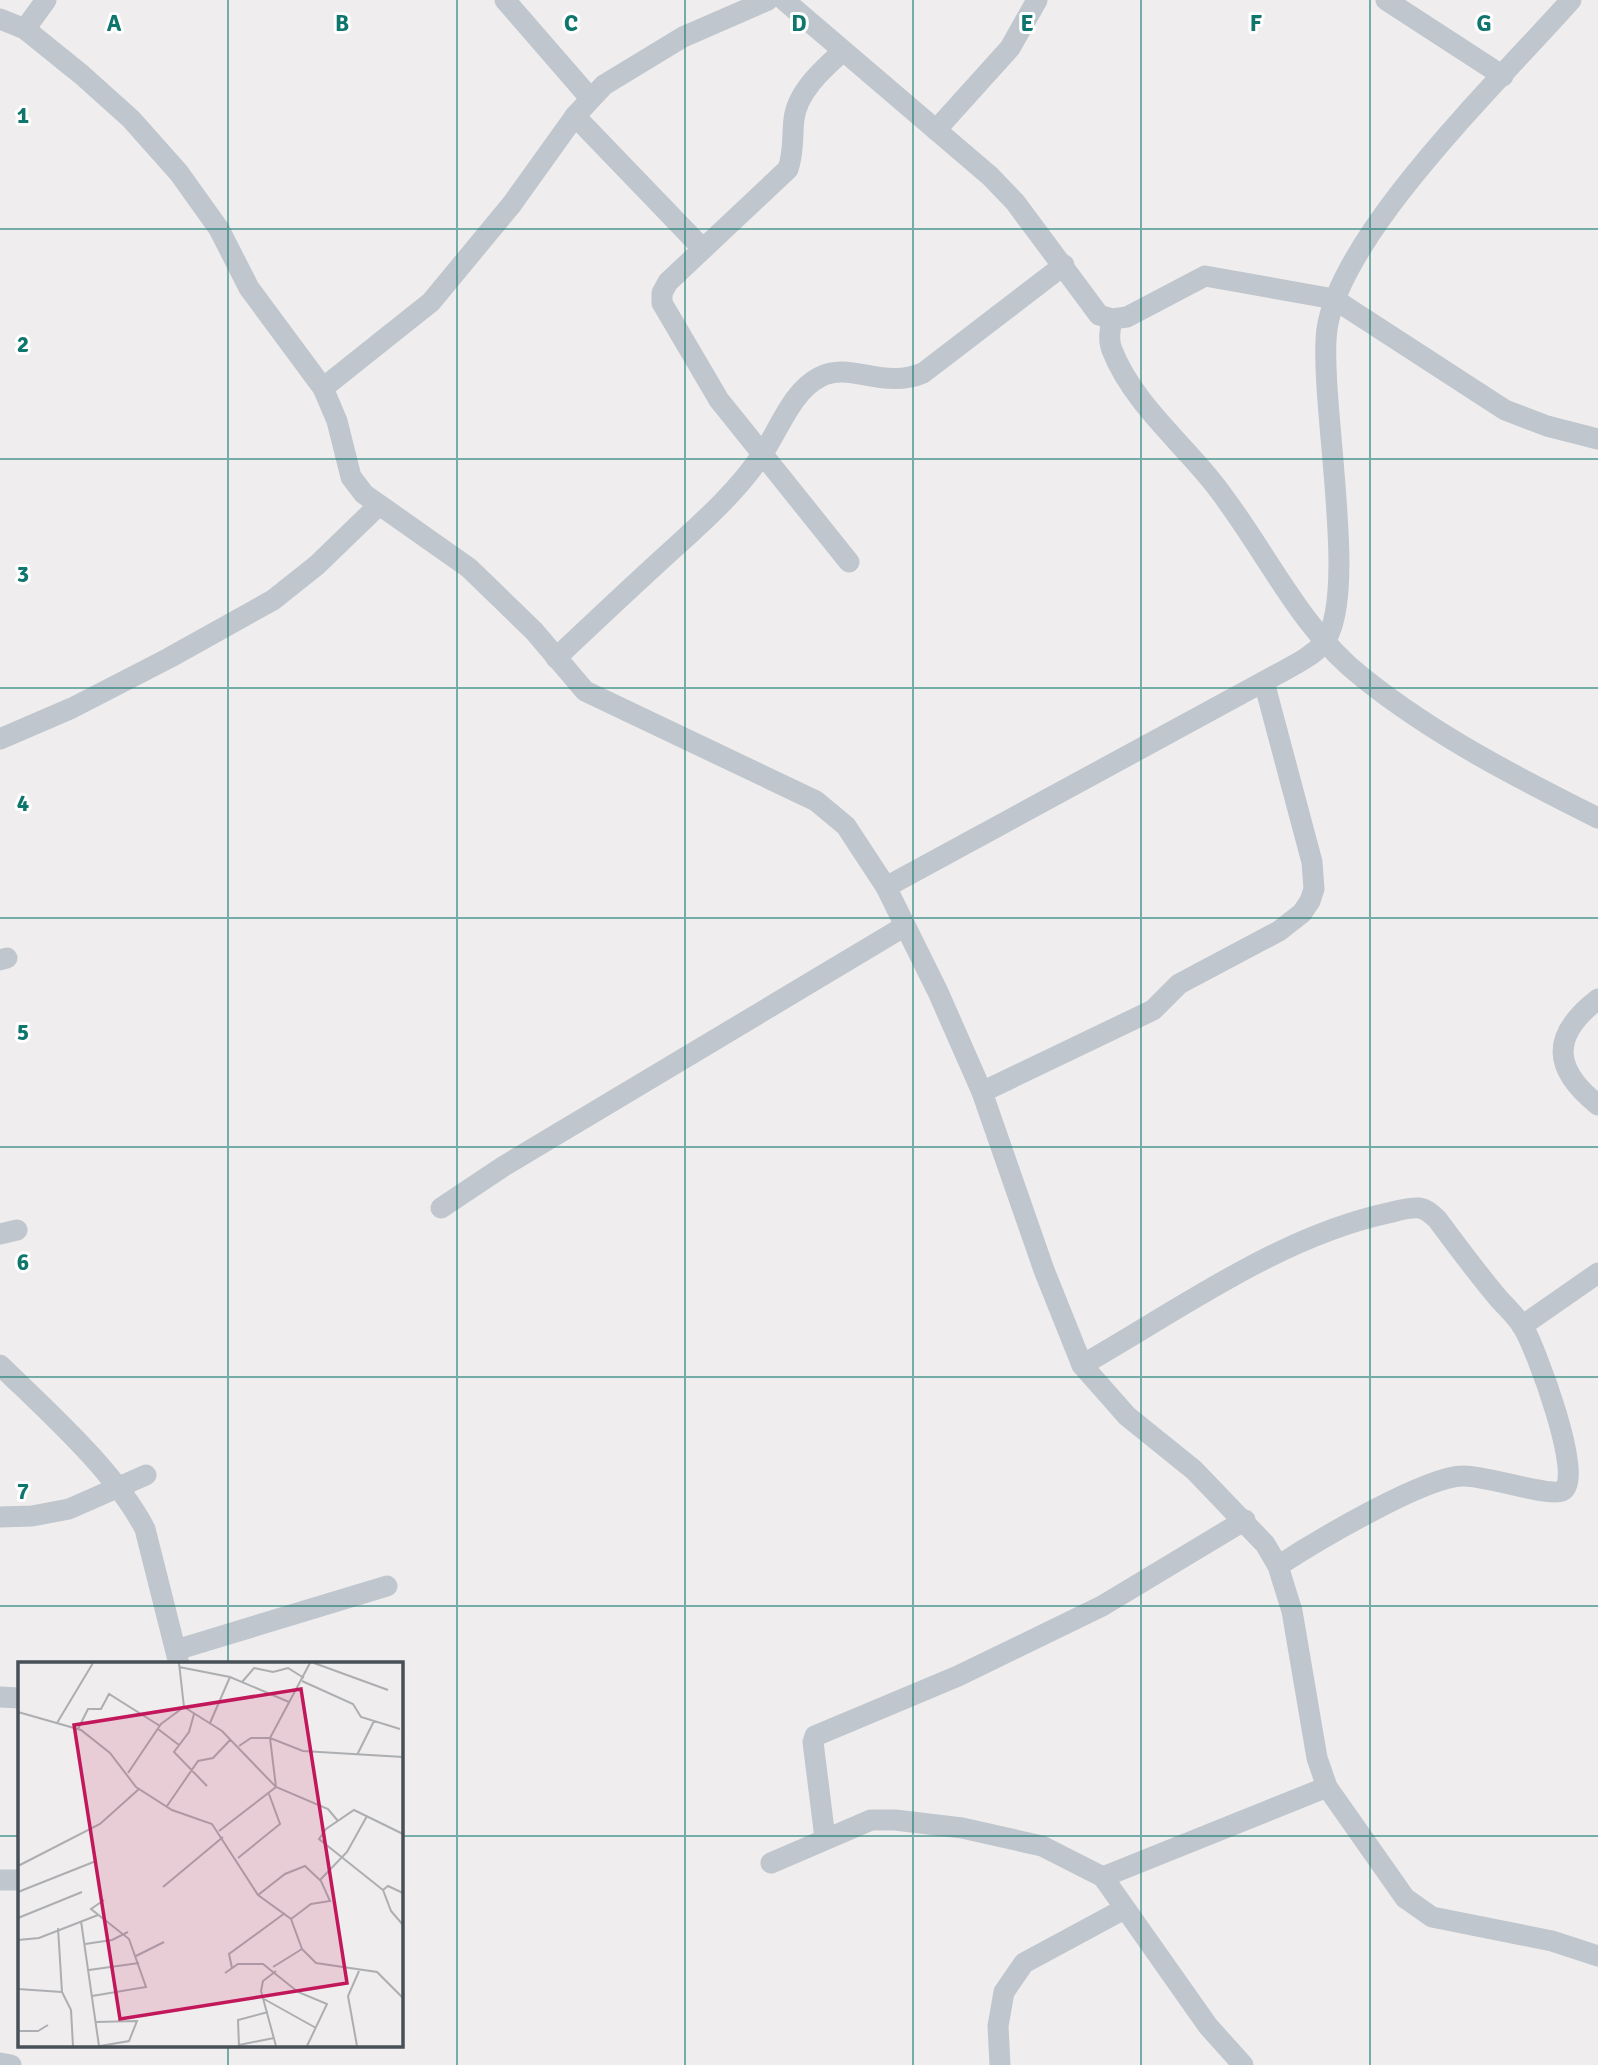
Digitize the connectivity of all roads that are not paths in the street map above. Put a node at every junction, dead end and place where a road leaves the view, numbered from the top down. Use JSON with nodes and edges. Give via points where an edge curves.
{"nodes":[{"id":1,"x":46,"y":0,"type":"edge"},
{"id":2,"x":505,"y":0,"type":"edge"},
{"id":3,"x":768,"y":0,"type":"edge"},
{"id":4,"x":784,"y":0,"type":"edge"},
{"id":5,"x":1037,"y":0,"type":"edge"},
{"id":6,"x":1386,"y":0,"type":"edge"},
{"id":7,"x":1570,"y":0,"type":"edge"},
{"id":8,"x":0,"y":19,"type":"edge"},
{"id":9,"x":25,"y":29,"type":"junction"},
{"id":10,"x":842,"y":52,"type":"junction"},
{"id":11,"x":1503,"y":76,"type":"junction"},
{"id":12,"x":590,"y":98,"type":"junction"},
{"id":13,"x":575,"y":117,"type":"junction"},
{"id":14,"x":936,"y":130,"type":"junction"},
{"id":15,"x":703,"y":249,"type":"junction"},
{"id":16,"x":1064,"y":265,"type":"junction"},
{"id":17,"x":1334,"y":299,"type":"junction"},
{"id":18,"x":1112,"y":319,"type":"junction"},
{"id":19,"x":323,"y":388,"type":"junction"},
{"id":20,"x":1598,"y":439,"type":"edge"},
{"id":21,"x":762,"y":454,"type":"junction"},
{"id":22,"x":379,"y":505,"type":"junction"},
{"id":23,"x":849,"y":562,"type":"dead end"},
{"id":24,"x":1324,"y":643,"type":"junction"},
{"id":25,"x":556,"y":658,"type":"junction"},
{"id":26,"x":1264,"y":682,"type":"junction"},
{"id":27,"x":0,"y":738,"type":"edge"},
{"id":28,"x":1598,"y":818,"type":"edge"},
{"id":29,"x":886,"y":887,"type":"junction"},
{"id":30,"x":905,"y":926,"type":"junction"},
{"id":31,"x":1598,"y":999,"type":"edge"},
{"id":32,"x":982,"y":1092,"type":"junction"},
{"id":33,"x":1598,"y":1105,"type":"edge"},
{"id":34,"x":441,"y":1208,"type":"dead end"},
{"id":35,"x":1598,"y":1272,"type":"edge"},
{"id":36,"x":1522,"y":1326,"type":"junction"},
{"id":37,"x":0,"y":1365,"type":"edge"},
{"id":38,"x":1082,"y":1365,"type":"junction"},
{"id":39,"x":146,"y":1475,"type":"dead end"},
{"id":40,"x":115,"y":1486,"type":"junction"},
{"id":41,"x":0,"y":1517,"type":"edge"},
{"id":42,"x":1245,"y":1520,"type":"junction"},
{"id":43,"x":1279,"y":1566,"type":"junction"},
{"id":44,"x":387,"y":1586,"type":"dead end"},
{"id":45,"x":178,"y":1657,"type":"edge"},
{"id":46,"x":0,"y":1698,"type":"edge"},
{"id":47,"x":18,"y":1698,"type":"edge"},
{"id":48,"x":1327,"y":1787,"type":"junction"},
{"id":49,"x":825,"y":1838,"type":"junction"},
{"id":50,"x":771,"y":1863,"type":"dead end"},
{"id":51,"x":1103,"y":1877,"type":"junction"},
{"id":52,"x":0,"y":1880,"type":"edge"},
{"id":53,"x":18,"y":1880,"type":"edge"},
{"id":54,"x":1124,"y":1909,"type":"junction"},
{"id":55,"x":1598,"y":1956,"type":"edge"},
{"id":56,"x":0,"y":2063,"type":"edge"},
{"id":57,"x":11,"y":2065,"type":"edge"},
{"id":58,"x":1000,"y":2065,"type":"edge"},
{"id":59,"x":1243,"y":2065,"type":"edge"}],
"edges":[{"from":1,"to":9,"type":"street"},
{"from":2,"to":12,"type":"street"},
{"from":3,"to":12,"type":"street","via":[[683,37]]},
{"from":4,"to":10,"type":"street"},
{"from":5,"to":14,"type":"street","via":[[1010,48]]},
{"from":6,"to":11,"type":"street"},
{"from":7,"to":11,"type":"street"},
{"from":8,"to":9,"type":"street"},
{"from":9,"to":19,"type":"street","via":[[131,119],[179,173],[219,229],[249,288]]},
{"from":10,"to":14,"type":"street"},
{"from":10,"to":15,"type":"street","via":[[801,97],[794,115],[788,169]]},
{"from":11,"to":17,"type":"street","via":[[1400,194],[1360,248]]},
{"from":12,"to":13,"type":"street"},
{"from":13,"to":15,"type":"street"},
{"from":13,"to":19,"type":"street","via":[[512,204],[431,302]]},
{"from":14,"to":16,"type":"street","via":[[1015,202]]},
{"from":15,"to":21,"type":"street","via":[[668,282],[662,303],[719,400]]},
{"from":16,"to":18,"type":"street","via":[[1099,315]]},
{"from":16,"to":21,"type":"street","via":[[923,373],[892,381],[831,371],[817,378],[791,406]]},
{"from":17,"to":18,"type":"street","via":[[1205,276],[1127,317]]},
{"from":17,"to":20,"type":"street","via":[[1505,410]]},
{"from":17,"to":24,"type":"street","via":[[1327,329],[1326,369],[1339,569],[1334,616]]},
{"from":18,"to":24,"type":"street","via":[[1112,350],[1148,410],[1210,478]]},
{"from":19,"to":22,"type":"street","via":[[351,477]]},
{"from":21,"to":23,"type":"street"},
{"from":21,"to":25,"type":"street","via":[[710,514]]},
{"from":22,"to":25,"type":"street","via":[[469,568]]},
{"from":22,"to":27,"type":"street","via":[[273,600],[121,683]]},
{"from":24,"to":26,"type":"street"},
{"from":24,"to":28,"type":"street","via":[[1362,678],[1480,758]]},
{"from":25,"to":29,"type":"street","via":[[584,691],[609,705],[816,801],[846,826]]},
{"from":26,"to":29,"type":"street"},
{"from":26,"to":32,"type":"street","via":[[1312,862],[1314,889],[1306,907],[1279,931],[1179,984],[1153,1010]]},
{"from":29,"to":30,"type":"street"},
{"from":30,"to":32,"type":"street"},
{"from":30,"to":34,"type":"street"},
{"from":31,"to":33,"type":"street","via":[[1581,1013],[1563,1048],[1565,1067],[1575,1086]]},
{"from":32,"to":38,"type":"street"},
{"from":35,"to":36,"type":"street"},
{"from":36,"to":38,"type":"street","via":[[1437,1219],[1416,1207],[1359,1220],[1292,1247]]},
{"from":36,"to":43,"type":"street","via":[[1564,1438],[1568,1486],[1551,1492],[1461,1475],[1436,1481]]},
{"from":37,"to":40,"type":"street"},
{"from":38,"to":42,"type":"street","via":[[1127,1416]]},
{"from":39,"to":40,"type":"street"},
{"from":40,"to":41,"type":"street","via":[[69,1508]]},
{"from":40,"to":45,"type":"street","via":[[145,1529]]},
{"from":42,"to":43,"type":"street"},
{"from":42,"to":49,"type":"street","via":[[1102,1606],[958,1676],[815,1736]]},
{"from":43,"to":48,"type":"street","via":[[1292,1611],[1317,1758]]},
{"from":44,"to":45,"type":"street"},
{"from":46,"to":47,"type":"street"},
{"from":48,"to":51,"type":"street"},
{"from":48,"to":55,"type":"street","via":[[1385,1871],[1418,1909],[1432,1917],[1552,1941]]},
{"from":49,"to":50,"type":"street"},
{"from":49,"to":51,"type":"street","via":[[871,1820],[962,1828],[1042,1846]]},
{"from":51,"to":54,"type":"street"},
{"from":52,"to":53,"type":"street"},
{"from":54,"to":58,"type":"street","via":[[1024,1963],[1004,1992],[998,2026]]},
{"from":54,"to":59,"type":"street","via":[[1208,2026]]},
{"from":56,"to":57,"type":"street"}]}
